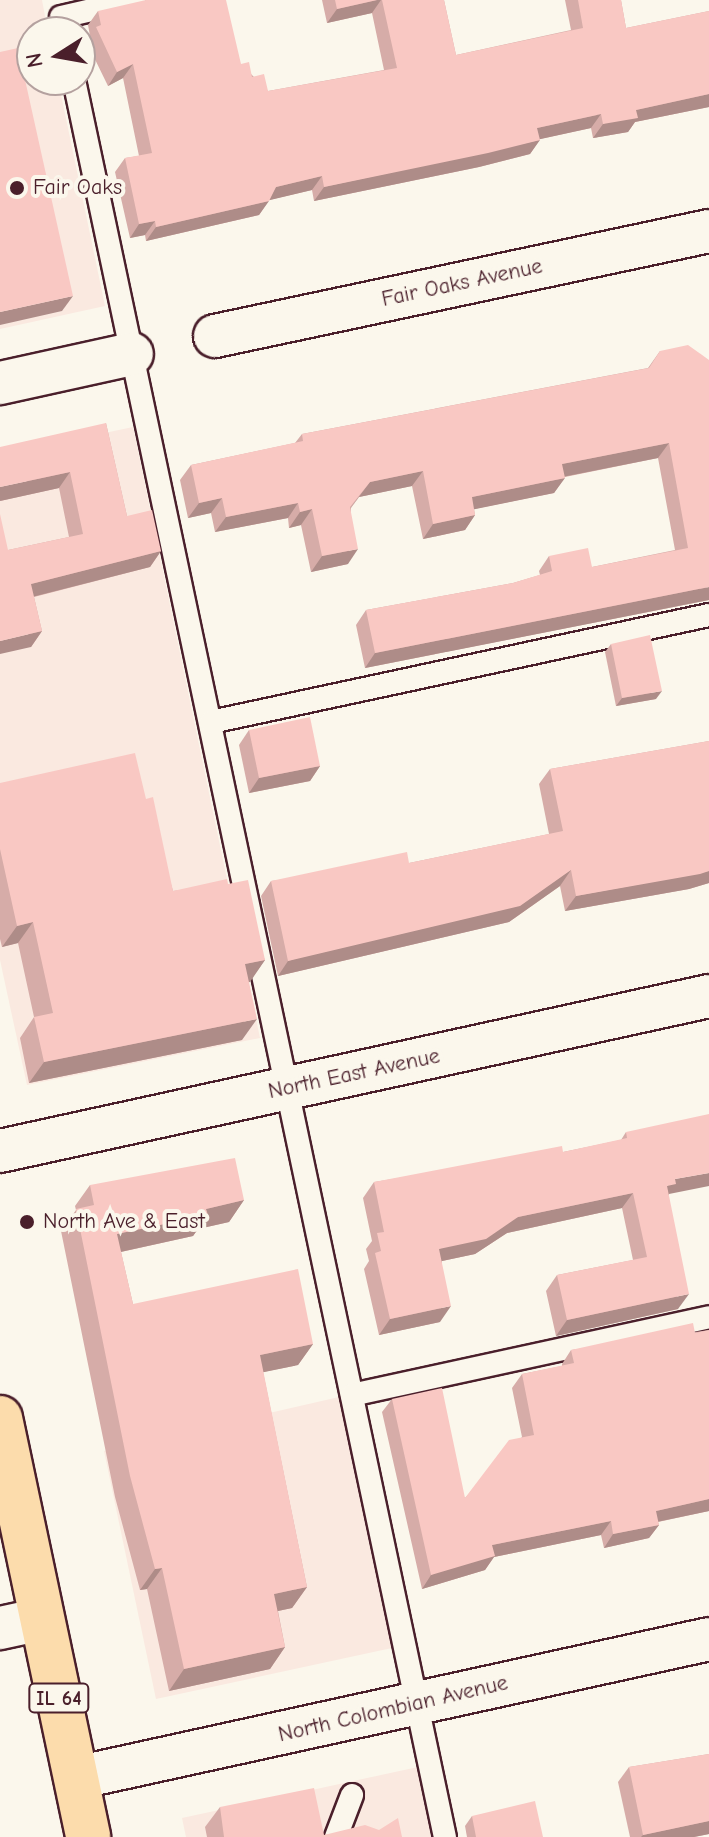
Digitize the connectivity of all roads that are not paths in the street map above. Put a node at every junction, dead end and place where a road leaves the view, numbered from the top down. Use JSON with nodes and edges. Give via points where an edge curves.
{"nodes":[{"id":1,"x":135,"y":0,"type":"edge"},
{"id":2,"x":60,"y":16,"type":"edge"},
{"id":3,"x":77,"y":96,"type":"edge"},
{"id":4,"x":709,"y":231,"type":"edge"},
{"id":5,"x":215,"y":336,"type":"dead end"},
{"id":6,"x":132,"y":354,"type":"junction"},
{"id":7,"x":0,"y":383,"type":"edge"},
{"id":8,"x":709,"y":615,"type":"edge"},
{"id":9,"x":211,"y":722,"type":"junction"},
{"id":10,"x":709,"y":996,"type":"edge"},
{"id":11,"x":287,"y":1088,"type":"junction"},
{"id":12,"x":0,"y":1151,"type":"edge"},
{"id":13,"x":709,"y":1317,"type":"edge"},
{"id":14,"x":352,"y":1395,"type":"junction"},
{"id":15,"x":0,"y":1418,"type":"edge"},
{"id":16,"x":42,"y":1619,"type":"junction"},
{"id":17,"x":0,"y":1628,"type":"edge"},
{"id":18,"x":709,"y":1639,"type":"edge"},
{"id":19,"x":416,"y":1703,"type":"junction"},
{"id":20,"x":76,"y":1778,"type":"junction"},
{"id":21,"x":352,"y":1795,"type":"junction"},
{"id":22,"x":88,"y":1837,"type":"edge"},
{"id":23,"x":336,"y":1837,"type":"edge"},
{"id":24,"x":349,"y":1837,"type":"edge"},
{"id":25,"x":362,"y":1837,"type":"edge"},
{"id":26,"x":445,"y":1837,"type":"edge"}],
"edges":[{"from":1,"to":2,"type":"lane"},
{"from":3,"to":6,"type":"lane"},
{"from":4,"to":5,"type":"street","name":"Fair Oaks Avenue"},
{"from":6,"to":7,"type":"street"},
{"from":6,"to":9,"type":"lane"},
{"from":8,"to":9,"type":"lane"},
{"from":9,"to":11,"type":"lane"},
{"from":10,"to":11,"type":"street","name":"North East Avenue"},
{"from":11,"to":12,"type":"street","name":"North East Avenue"},
{"from":11,"to":14,"type":"lane"},
{"from":13,"to":14,"type":"lane"},
{"from":14,"to":19,"type":"lane"},
{"from":15,"to":16,"type":"main road","number":"IL 64"},
{"from":16,"to":17,"type":"street"},
{"from":16,"to":20,"type":"main road","number":"IL 64"},
{"from":18,"to":19,"type":"street","name":"North Colombian Avenue"},
{"from":19,"to":20,"type":"street","name":"North Colombian Avenue"},
{"from":19,"to":26,"type":"lane"},
{"from":20,"to":22,"type":"main road","number":"IL 64"},
{"from":21,"to":23,"type":"lane"},
{"from":21,"to":24,"type":"lane"},
{"from":21,"to":25,"type":"lane"}]}
